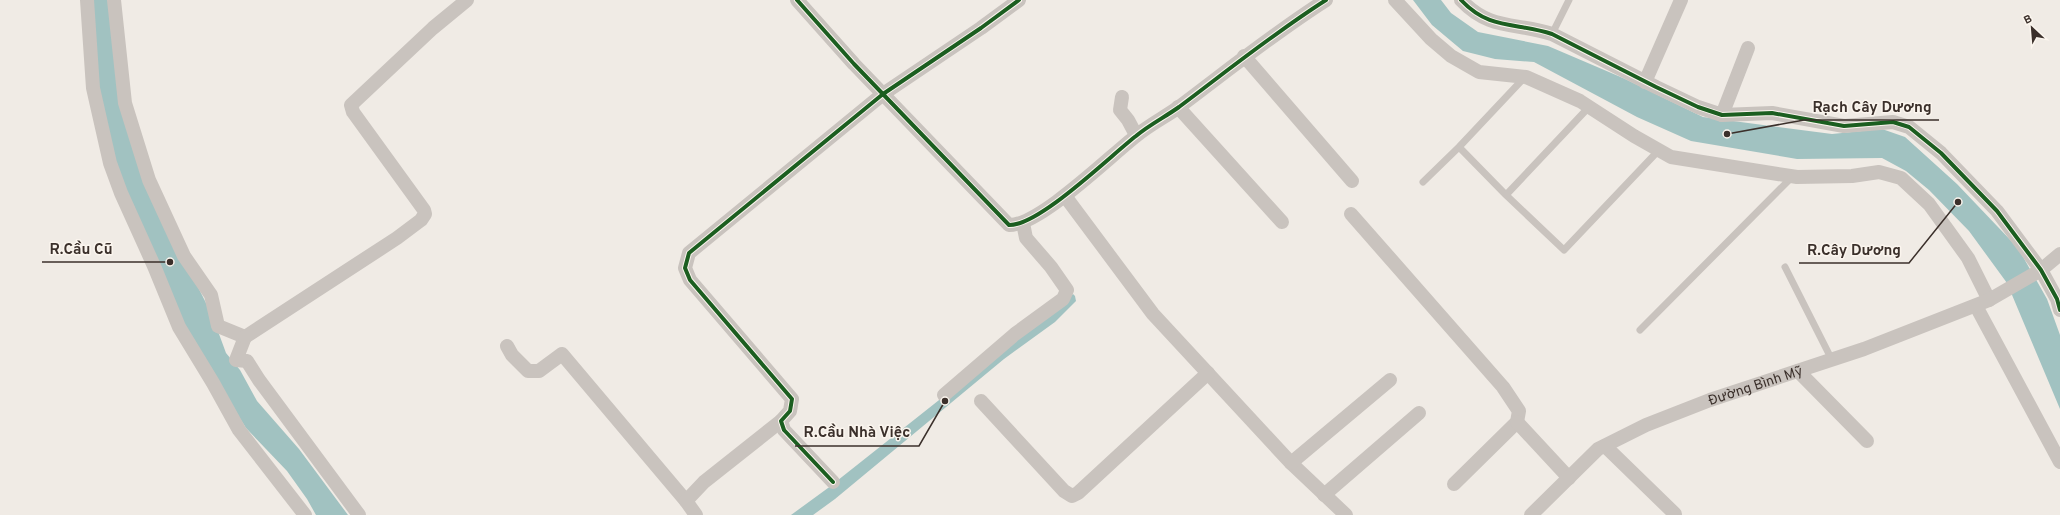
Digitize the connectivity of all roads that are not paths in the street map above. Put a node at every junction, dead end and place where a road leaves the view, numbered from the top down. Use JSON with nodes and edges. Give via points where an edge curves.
{"nodes":[{"id":1,"x":87,"y":0,"type":"edge"},
{"id":2,"x":114,"y":0,"type":"edge"},
{"id":3,"x":467,"y":0,"type":"edge"},
{"id":4,"x":797,"y":0,"type":"edge"},
{"id":5,"x":1019,"y":0,"type":"edge"},
{"id":6,"x":1326,"y":0,"type":"edge"},
{"id":7,"x":1395,"y":0,"type":"edge"},
{"id":8,"x":1461,"y":0,"type":"edge"},
{"id":9,"x":1569,"y":0,"type":"edge"},
{"id":10,"x":1681,"y":0,"type":"edge"},
{"id":11,"x":1552,"y":34,"type":"junction"},
{"id":12,"x":1748,"y":48,"type":"dead end"},
{"id":13,"x":1244,"y":56,"type":"junction"},
{"id":14,"x":1526,"y":77,"type":"junction"},
{"id":15,"x":1645,"y":82,"type":"junction"},
{"id":16,"x":883,"y":94,"type":"junction"},
{"id":17,"x":1122,"y":97,"type":"dead end"},
{"id":18,"x":1178,"y":107,"type":"junction"},
{"id":19,"x":1589,"y":107,"type":"junction"},
{"id":20,"x":1722,"y":115,"type":"junction"},
{"id":21,"x":1136,"y":136,"type":"junction"},
{"id":22,"x":1459,"y":148,"type":"junction"},
{"id":23,"x":1659,"y":150,"type":"junction"},
{"id":24,"x":1793,"y":176,"type":"junction"},
{"id":25,"x":1352,"y":181,"type":"dead end"},
{"id":26,"x":1423,"y":182,"type":"dead end"},
{"id":27,"x":1506,"y":195,"type":"junction"},
{"id":28,"x":1065,"y":196,"type":"junction"},
{"id":29,"x":1351,"y":214,"type":"dead end"},
{"id":30,"x":1282,"y":222,"type":"dead end"},
{"id":31,"x":1023,"y":223,"type":"junction"},
{"id":32,"x":2047,"y":265,"type":"edge"},
{"id":33,"x":1785,"y":267,"type":"dead end"},
{"id":34,"x":1989,"y":300,"type":"junction"},
{"id":35,"x":1976,"y":306,"type":"junction"},
{"id":36,"x":2060,"y":310,"type":"edge"},
{"id":37,"x":1640,"y":330,"type":"dead end"},
{"id":38,"x":245,"y":337,"type":"junction"},
{"id":39,"x":507,"y":346,"type":"dead end"},
{"id":40,"x":1832,"y":360,"type":"junction"},
{"id":41,"x":1798,"y":371,"type":"junction"},
{"id":42,"x":1208,"y":373,"type":"junction"},
{"id":43,"x":1390,"y":380,"type":"dead end"},
{"id":44,"x":944,"y":395,"type":"dead end"},
{"id":45,"x":981,"y":401,"type":"dead end"},
{"id":46,"x":1420,"y":413,"type":"dead end"},
{"id":47,"x":781,"y":420,"type":"junction"},
{"id":48,"x":1517,"y":422,"type":"junction"},
{"id":49,"x":1867,"y":441,"type":"dead end"},
{"id":50,"x":1605,"y":446,"type":"junction"},
{"id":51,"x":2060,"y":462,"type":"edge"},
{"id":52,"x":1291,"y":463,"type":"junction"},
{"id":53,"x":1569,"y":478,"type":"junction"},
{"id":54,"x":833,"y":482,"type":"dead end"},
{"id":55,"x":1454,"y":484,"type":"dead end"},
{"id":56,"x":1324,"y":495,"type":"junction"},
{"id":57,"x":686,"y":501,"type":"junction"},
{"id":58,"x":1674,"y":514,"type":"dead end"},
{"id":59,"x":305,"y":515,"type":"edge"},
{"id":60,"x":359,"y":515,"type":"edge"},
{"id":61,"x":696,"y":515,"type":"edge"},
{"id":62,"x":1346,"y":515,"type":"edge"},
{"id":63,"x":1531,"y":515,"type":"edge"}],
"edges":[{"from":1,"to":59,"type":"street","via":[[93,88],[110,163],[121,193],[179,328],[239,430]]},
{"from":2,"to":38,"type":"street","via":[[125,103],[149,180],[184,256],[211,295],[218,326]]},
{"from":3,"to":38,"type":"street","via":[[433,28],[352,105],[352,112],[425,214],[397,238]]},
{"from":4,"to":16,"type":"street"},
{"from":5,"to":16,"type":"street"},
{"from":6,"to":13,"type":"street"},
{"from":7,"to":14,"type":"street","via":[[1431,39],[1451,56],[1479,72]]},
{"from":8,"to":11,"type":"street","via":[[1488,21],[1538,29]]},
{"from":9,"to":11,"type":"lane"},
{"from":10,"to":15,"type":"street"},
{"from":11,"to":15,"type":"street"},
{"from":12,"to":20,"type":"street"},
{"from":13,"to":18,"type":"street"},
{"from":13,"to":25,"type":"street"},
{"from":14,"to":19,"type":"street"},
{"from":14,"to":22,"type":"lane"},
{"from":15,"to":20,"type":"street","via":[[1698,107]]},
{"from":16,"to":31,"type":"street","via":[[1008,225]]},
{"from":16,"to":47,"type":"street","via":[[689,253],[685,268],[690,280],[792,399],[790,411]]},
{"from":17,"to":21,"type":"street","via":[[1120,110]]},
{"from":18,"to":21,"type":"street"},
{"from":18,"to":30,"type":"street"},
{"from":19,"to":23,"type":"street"},
{"from":19,"to":27,"type":"lane"},
{"from":20,"to":32,"type":"street","via":[[1772,113],[1844,126],[1893,122],[1909,127],[1941,153]]},
{"from":21,"to":28,"type":"street"},
{"from":22,"to":26,"type":"lane"},
{"from":22,"to":27,"type":"lane"},
{"from":23,"to":24,"type":"street","via":[[1671,157]]},
{"from":23,"to":27,"type":"lane","via":[[1564,250]]},
{"from":24,"to":34,"type":"street","via":[[1852,176],[1879,172],[1901,178],[1929,204],[1968,258]]},
{"from":24,"to":37,"type":"lane"},
{"from":28,"to":31,"type":"street"},
{"from":28,"to":42,"type":"street","via":[[1153,314]]},
{"from":29,"to":48,"type":"street","via":[[1503,387],[1519,411]]},
{"from":31,"to":44,"type":"street","via":[[1026,238],[1067,290],[1063,299],[1016,334]]},
{"from":32,"to":34,"type":"street","name":"Đường Bình Mỹ"},
{"from":32,"to":36,"type":"street"},
{"from":33,"to":40,"type":"lane"},
{"from":34,"to":35,"type":"street","name":"Đường Bình Mỹ"},
{"from":35,"to":40,"type":"street","name":"Đường Bình Mỹ"},
{"from":35,"to":51,"type":"street"},
{"from":38,"to":60,"type":"street","via":[[236,360],[247,361],[282,413]]},
{"from":39,"to":57,"type":"street","via":[[528,371],[539,371],[562,354]]},
{"from":40,"to":41,"type":"street","name":"Đường Bình Mỹ"},
{"from":41,"to":49,"type":"street"},
{"from":41,"to":50,"type":"street","name":"Đường Bình Mỹ","via":[[1710,400],[1646,425]]},
{"from":42,"to":45,"type":"street","via":[[1072,496]]},
{"from":42,"to":52,"type":"street"},
{"from":43,"to":52,"type":"street"},
{"from":46,"to":56,"type":"street"},
{"from":47,"to":54,"type":"street","via":[[784,430]]},
{"from":47,"to":57,"type":"street","via":[[704,482]]},
{"from":48,"to":53,"type":"street"},
{"from":48,"to":55,"type":"street"},
{"from":50,"to":53,"type":"street","name":"Đường Bình Mỹ","via":[[1598,449]]},
{"from":50,"to":58,"type":"street"},
{"from":52,"to":56,"type":"street"},
{"from":53,"to":63,"type":"street","name":"Đường Bình Mỹ"},
{"from":56,"to":62,"type":"street"},
{"from":57,"to":61,"type":"street"}]}
